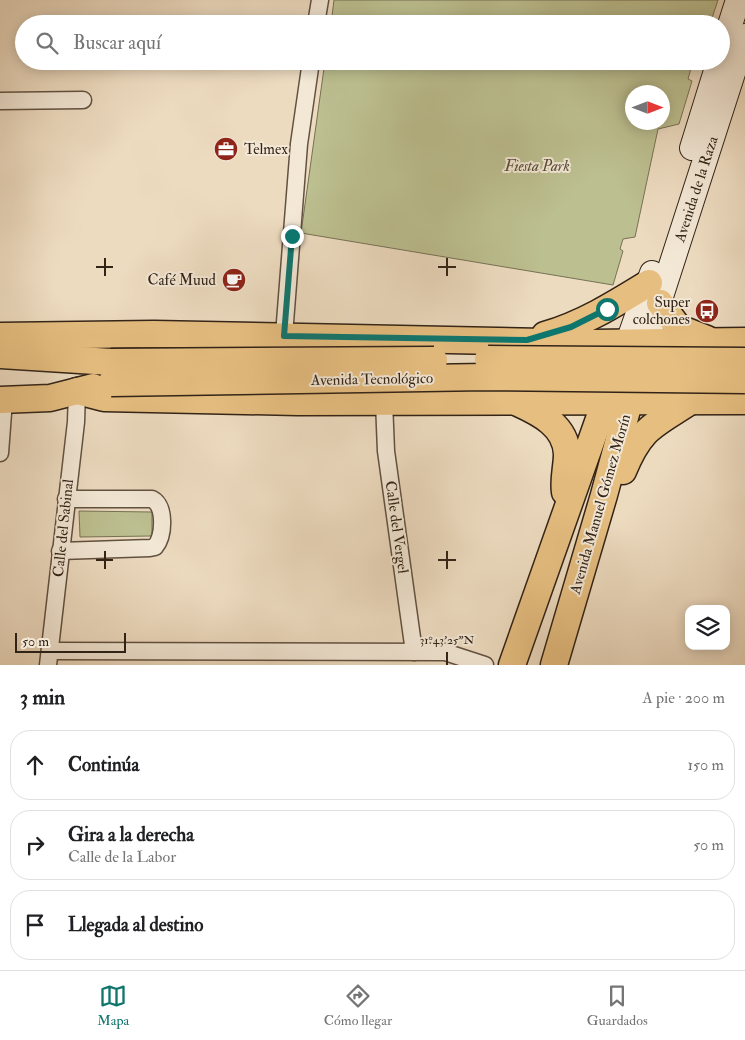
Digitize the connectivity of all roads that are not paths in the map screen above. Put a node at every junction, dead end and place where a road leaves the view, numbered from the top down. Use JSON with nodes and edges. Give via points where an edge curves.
{"nodes":[{"id":1,"x":320,"y":0,"type":"edge"},
{"id":2,"x":738,"y":0,"type":"edge"},
{"id":3,"x":318,"y":15,"type":"edge"},
{"id":4,"x":730,"y":25,"type":"edge"},
{"id":5,"x":745,"y":36,"type":"edge"},
{"id":6,"x":310,"y":70,"type":"edge"},
{"id":7,"x":716,"y":70,"type":"edge"},
{"id":8,"x":83,"y":100,"type":"dead end"},
{"id":9,"x":0,"y":101,"type":"edge"},
{"id":10,"x":654,"y":293,"type":"junction"},
{"id":11,"x":0,"y":336,"type":"edge"},
{"id":12,"x":284,"y":336,"type":"junction"},
{"id":13,"x":527,"y":340,"type":"junction"},
{"id":14,"x":712,"y":341,"type":"junction"},
{"id":15,"x":745,"y":341,"type":"edge"},
{"id":16,"x":593,"y":343,"type":"junction"},
{"id":17,"x":647,"y":343,"type":"junction"},
{"id":18,"x":0,"y":355,"type":"edge"},
{"id":19,"x":745,"y":361,"type":"edge"},
{"id":20,"x":111,"y":372,"type":"junction"},
{"id":21,"x":745,"y":380,"type":"edge"},
{"id":22,"x":77,"y":391,"type":"junction"},
{"id":23,"x":2,"y":400,"type":"edge"},
{"id":24,"x":607,"y":401,"type":"junction"},
{"id":25,"x":663,"y":401,"type":"junction"},
{"id":26,"x":692,"y":401,"type":"junction"},
{"id":27,"x":745,"y":401,"type":"edge"},
{"id":28,"x":384,"y":402,"type":"junction"},
{"id":29,"x":515,"y":402,"type":"junction"},
{"id":30,"x":0,"y":453,"type":"edge"},
{"id":31,"x":604,"y":495,"type":"junction"},
{"id":32,"x":66,"y":499,"type":"junction"},
{"id":33,"x":567,"y":509,"type":"junction"},
{"id":34,"x":60,"y":551,"type":"junction"},
{"id":35,"x":414,"y":652,"type":"junction"},
{"id":36,"x":49,"y":658,"type":"edge"},
{"id":37,"x":159,"y":658,"type":"edge"},
{"id":38,"x":261,"y":658,"type":"edge"},
{"id":39,"x":485,"y":665,"type":"edge"},
{"id":40,"x":512,"y":665,"type":"edge"},
{"id":41,"x":554,"y":665,"type":"edge"}],
"edges":[{"from":1,"to":3,"type":"street"},
{"from":2,"to":4,"type":"main road"},
{"from":5,"to":10,"type":"main road","name":"Avenida de la Raza"},
{"from":6,"to":12,"type":"street","via":[[299,144]]},
{"from":7,"to":10,"type":"main road","name":"Avenida de la Raza"},
{"from":8,"to":9,"type":"street"},
{"from":10,"to":13,"type":"main road","via":[[607,309],[571,327]]},
{"from":10,"to":14,"type":"main road","via":[[679,328]]},
{"from":10,"to":17,"type":"main road","name":"Avenida de la Raza"},
{"from":11,"to":12,"type":"main road"},
{"from":12,"to":13,"type":"main road"},
{"from":13,"to":16,"type":"main road"},
{"from":14,"to":15,"type":"main road"},
{"from":14,"to":17,"type":"main road"},
{"from":16,"to":17,"type":"main road"},
{"from":16,"to":24,"type":"main road","via":[[605,362],[607,374],[602,388]]},
{"from":17,"to":24,"type":"main road","name":"Avenida Manuel Gómez Morín"},
{"from":17,"to":25,"type":"main road","via":[[653,362],[650,377]]},
{"from":18,"to":20,"type":"main road","name":"Avenida Tecnológico"},
{"from":19,"to":20,"type":"main road","name":"Avenida Tecnológico","bridge":true,"via":[[554,359]]},
{"from":20,"to":21,"type":"main road","name":"Avenida Tecnológico","bridge":true},
{"from":20,"to":22,"type":"main road","name":"Avenida Tecnológico"},
{"from":22,"to":23,"type":"main road","name":"Avenida Tecnológico","via":[[50,398]]},
{"from":22,"to":28,"type":"main road","via":[[104,398]]},
{"from":22,"to":32,"type":"street","name":"Calle del Sabinal"},
{"from":23,"to":30,"type":"street"},
{"from":24,"to":25,"type":"main road"},
{"from":24,"to":29,"type":"main road"},
{"from":24,"to":31,"type":"main road","name":"Avenida Manuel Gómez Morín"},
{"from":24,"to":33,"type":"main road","name":"Avenida Manuel Gómez Morín"},
{"from":25,"to":26,"type":"main road"},
{"from":26,"to":27,"type":"main road"},
{"from":26,"to":31,"type":"main road","via":[[647,430],[633,446],[619,479]]},
{"from":28,"to":29,"type":"main road"},
{"from":28,"to":35,"type":"street","name":"Calle del Vergel","via":[[386,451]]},
{"from":29,"to":33,"type":"main road","via":[[542,413],[564,440],[567,453],[563,480]]},
{"from":31,"to":41,"type":"main road","name":"Avenida Manuel Gómez Morín"},
{"from":32,"to":34,"type":"street","name":"Calle del Sabinal"},
{"from":32,"to":34,"type":"street","via":[[152,499],[161,509],[161,537],[155,547],[150,548]]},
{"from":33,"to":40,"type":"main road","name":"Avenida Manuel Gómez Morín"},
{"from":34,"to":36,"type":"street","name":"Calle del Sabinal"},
{"from":35,"to":38,"type":"street"},
{"from":35,"to":39,"type":"street","via":[[445,652]]},
{"from":36,"to":37,"type":"street"},
{"from":37,"to":38,"type":"street"}]}
